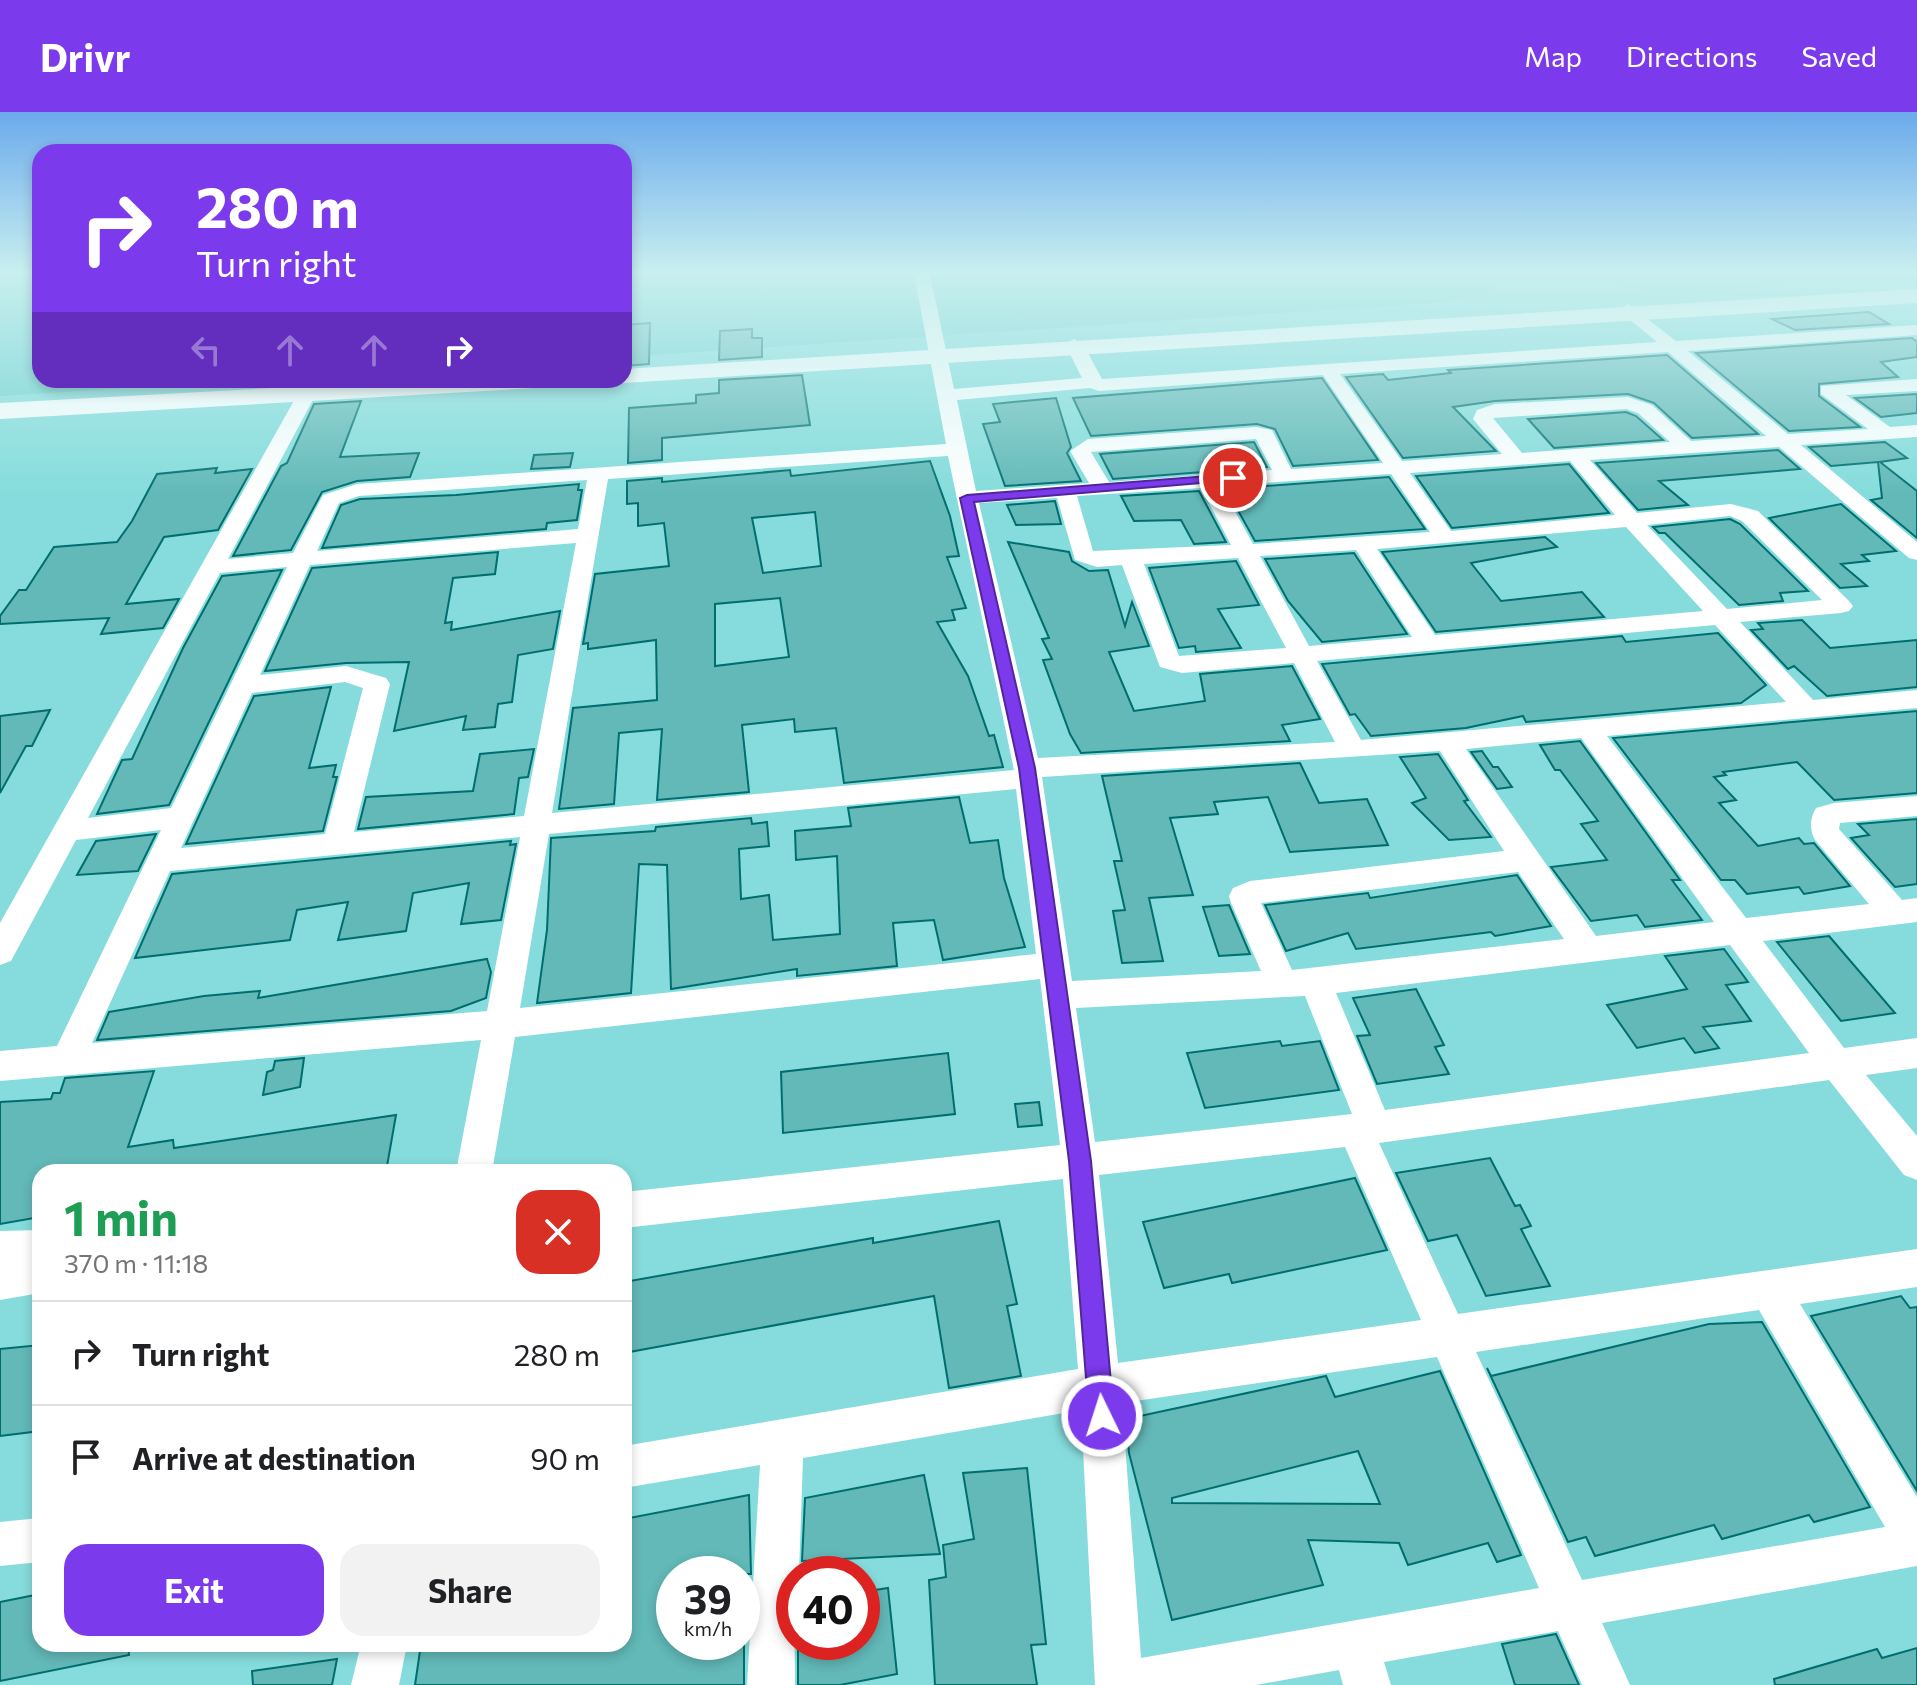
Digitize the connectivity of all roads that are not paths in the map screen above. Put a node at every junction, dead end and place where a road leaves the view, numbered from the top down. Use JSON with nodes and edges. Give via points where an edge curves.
{"nodes":[{"id":1,"x":937,"y":347,"type":"edge"},
{"id":2,"x":1054,"y":347,"type":"edge"},
{"id":3,"x":1077,"y":347,"type":"edge"},
{"id":4,"x":1636,"y":347,"type":"edge"},
{"id":5,"x":1675,"y":347,"type":"edge"},
{"id":6,"x":938,"y":355,"type":"junction"},
{"id":7,"x":1327,"y":368,"type":"junction"},
{"id":8,"x":632,"y":373,"type":"edge"},
{"id":9,"x":1093,"y":382,"type":"junction"},
{"id":10,"x":1917,"y":385,"type":"edge"},
{"id":11,"x":322,"y":388,"type":"edge"},
{"id":12,"x":412,"y":388,"type":"edge"},
{"id":13,"x":307,"y":394,"type":"junction"},
{"id":14,"x":946,"y":395,"type":"junction"},
{"id":15,"x":0,"y":408,"type":"edge"},
{"id":16,"x":1917,"y":431,"type":"edge"},
{"id":17,"x":1886,"y":433,"type":"junction"},
{"id":18,"x":1781,"y":440,"type":"junction"},
{"id":19,"x":1686,"y":447,"type":"junction"},
{"id":20,"x":957,"y":449,"type":"junction"},
{"id":21,"x":1575,"y":455,"type":"junction"},
{"id":22,"x":1516,"y":459,"type":"junction"},
{"id":23,"x":1397,"y":468,"type":"junction"},
{"id":24,"x":599,"y":473,"type":"junction"},
{"id":25,"x":1284,"y":475,"type":"junction"},
{"id":26,"x":1207,"y":479,"type":"junction"},
{"id":27,"x":1101,"y":486,"type":"junction"},
{"id":28,"x":1065,"y":490,"type":"junction"},
{"id":29,"x":967,"y":498,"type":"junction"},
{"id":30,"x":1633,"y":522,"type":"junction"},
{"id":31,"x":587,"y":535,"type":"junction"},
{"id":32,"x":1445,"y":538,"type":"junction"},
{"id":33,"x":1362,"y":543,"type":"junction"},
{"id":34,"x":1247,"y":550,"type":"junction"},
{"id":35,"x":1917,"y":553,"type":"edge"},
{"id":36,"x":305,"y":559,"type":"junction"},
{"id":37,"x":1131,"y":559,"type":"junction"},
{"id":38,"x":211,"y":567,"type":"junction"},
{"id":39,"x":1720,"y":617,"type":"junction"},
{"id":40,"x":1428,"y":642,"type":"junction"},
{"id":41,"x":1301,"y":653,"type":"junction"},
{"id":42,"x":246,"y":685,"type":"junction"},
{"id":43,"x":1917,"y":699,"type":"edge"},
{"id":44,"x":1806,"y":708,"type":"junction"},
{"id":45,"x":1587,"y":728,"type":"junction"},
{"id":46,"x":1447,"y":741,"type":"junction"},
{"id":47,"x":1353,"y":750,"type":"junction"},
{"id":48,"x":1028,"y":773,"type":"junction"},
{"id":49,"x":1917,"y":806,"type":"edge"},
{"id":50,"x":183,"y":817,"type":"junction"},
{"id":51,"x":534,"y":823,"type":"junction"},
{"id":52,"x":66,"y":831,"type":"junction"},
{"id":53,"x":337,"y":843,"type":"junction"},
{"id":54,"x":1525,"y":860,"type":"junction"},
{"id":55,"x":162,"y":861,"type":"junction"},
{"id":56,"x":1906,"y":912,"type":"edge"},
{"id":57,"x":1736,"y":931,"type":"junction"},
{"id":58,"x":1588,"y":949,"type":"junction"},
{"id":59,"x":0,"y":952,"type":"edge"},
{"id":60,"x":1056,"y":980,"type":"junction"},
{"id":61,"x":1299,"y":984,"type":"junction"},
{"id":62,"x":500,"y":1024,"type":"junction"},
{"id":63,"x":1917,"y":1053,"type":"edge"},
{"id":64,"x":67,"y":1061,"type":"junction"},
{"id":65,"x":1835,"y":1062,"type":"junction"},
{"id":66,"x":0,"y":1066,"type":"edge"},
{"id":67,"x":1365,"y":1129,"type":"junction"},
{"id":68,"x":1080,"y":1161,"type":"junction"},
{"id":69,"x":1917,"y":1163,"type":"edge"},
{"id":70,"x":475,"y":1164,"type":"edge"},
{"id":71,"x":632,"y":1209,"type":"edge"},
{"id":72,"x":10,"y":1260,"type":"edge"},
{"id":73,"x":1917,"y":1268,"type":"edge"},
{"id":74,"x":32,"y":1270,"type":"edge"},
{"id":75,"x":1770,"y":1292,"type":"junction"},
{"id":76,"x":1448,"y":1337,"type":"junction"},
{"id":77,"x":1100,"y":1386,"type":"junction"},
{"id":78,"x":782,"y":1442,"type":"junction"},
{"id":79,"x":632,"y":1466,"type":"edge"},
{"id":80,"x":32,"y":1541,"type":"edge"},
{"id":81,"x":1917,"y":1542,"type":"edge"},
{"id":82,"x":0,"y":1544,"type":"edge"},
{"id":83,"x":1573,"y":1606,"type":"junction"},
{"id":84,"x":382,"y":1652,"type":"edge"},
{"id":85,"x":1361,"y":1664,"type":"edge"},
{"id":86,"x":375,"y":1685,"type":"edge"},
{"id":87,"x":771,"y":1685,"type":"edge"},
{"id":88,"x":1121,"y":1685,"type":"edge"},
{"id":89,"x":1606,"y":1685,"type":"edge"}],
"edges":[{"from":1,"to":6,"type":"street"},
{"from":2,"to":6,"type":"main road"},
{"from":3,"to":9,"type":"street"},
{"from":4,"to":7,"type":"street"},
{"from":5,"to":18,"type":"street"},
{"from":6,"to":8,"type":"main road"},
{"from":6,"to":14,"type":"street"},
{"from":7,"to":9,"type":"street"},
{"from":7,"to":23,"type":"street"},
{"from":9,"to":14,"type":"street"},
{"from":10,"to":17,"type":"street","via":[[1828,390]]},
{"from":11,"to":15,"type":"main road"},
{"from":12,"to":13,"type":"main road"},
{"from":13,"to":15,"type":"main road"},
{"from":13,"to":38,"type":"street"},
{"from":14,"to":20,"type":"street"},
{"from":16,"to":17,"type":"street"},
{"from":17,"to":18,"type":"street"},
{"from":18,"to":19,"type":"street"},
{"from":18,"to":35,"type":"street"},
{"from":19,"to":21,"type":"street"},
{"from":19,"to":22,"type":"street","via":[[1645,409],[1628,403],[1484,414]]},
{"from":20,"to":24,"type":"street"},
{"from":20,"to":29,"type":"street"},
{"from":21,"to":22,"type":"street"},
{"from":21,"to":30,"type":"street"},
{"from":22,"to":23,"type":"street"},
{"from":23,"to":25,"type":"street"},
{"from":23,"to":32,"type":"street"},
{"from":24,"to":31,"type":"street"},
{"from":24,"to":36,"type":"street","via":[[345,492],[330,499]]},
{"from":25,"to":26,"type":"street"},
{"from":25,"to":27,"type":"street","via":[[1265,434],[1256,433],[1088,445],[1080,451]]},
{"from":26,"to":27,"type":"street"},
{"from":26,"to":34,"type":"street"},
{"from":27,"to":28,"type":"street"},
{"from":28,"to":29,"type":"street"},
{"from":28,"to":37,"type":"street","via":[[1083,555]]},
{"from":29,"to":48,"type":"street"},
{"from":30,"to":32,"type":"street"},
{"from":30,"to":39,"type":"street"},
{"from":30,"to":39,"type":"street","via":[[1731,510],[1750,516],[1841,606]]},
{"from":31,"to":36,"type":"street"},
{"from":31,"to":51,"type":"street"},
{"from":32,"to":33,"type":"street"},
{"from":33,"to":34,"type":"street"},
{"from":33,"to":40,"type":"street"},
{"from":34,"to":37,"type":"street"},
{"from":34,"to":41,"type":"street"},
{"from":36,"to":38,"type":"street"},
{"from":36,"to":42,"type":"street"},
{"from":37,"to":41,"type":"street","via":[[1174,664]]},
{"from":38,"to":52,"type":"street"},
{"from":39,"to":40,"type":"street"},
{"from":39,"to":44,"type":"street"},
{"from":40,"to":41,"type":"street"},
{"from":41,"to":47,"type":"street"},
{"from":42,"to":50,"type":"street"},
{"from":42,"to":53,"type":"street","via":[[346,674],[377,684]]},
{"from":43,"to":44,"type":"street"},
{"from":44,"to":45,"type":"street"},
{"from":45,"to":46,"type":"street"},
{"from":45,"to":57,"type":"street"},
{"from":46,"to":47,"type":"street"},
{"from":46,"to":54,"type":"street"},
{"from":47,"to":48,"type":"street"},
{"from":48,"to":51,"type":"street"},
{"from":48,"to":60,"type":"street"},
{"from":49,"to":56,"type":"street","via":[[1834,813],[1824,822],[1825,832]]},
{"from":50,"to":52,"type":"street"},
{"from":50,"to":55,"type":"street"},
{"from":51,"to":53,"type":"street"},
{"from":51,"to":62,"type":"street"},
{"from":52,"to":59,"type":"street"},
{"from":53,"to":55,"type":"street"},
{"from":54,"to":58,"type":"street"},
{"from":54,"to":61,"type":"street","via":[[1244,896]]},
{"from":55,"to":64,"type":"street"},
{"from":56,"to":57,"type":"street"},
{"from":57,"to":58,"type":"street"},
{"from":57,"to":65,"type":"street"},
{"from":58,"to":61,"type":"street"},
{"from":60,"to":61,"type":"street"},
{"from":60,"to":62,"type":"street"},
{"from":60,"to":68,"type":"street"},
{"from":61,"to":67,"type":"street"},
{"from":62,"to":64,"type":"street"},
{"from":62,"to":70,"type":"street"},
{"from":63,"to":65,"type":"street"},
{"from":64,"to":66,"type":"street"},
{"from":65,"to":67,"type":"street"},
{"from":65,"to":69,"type":"street"},
{"from":67,"to":68,"type":"street"},
{"from":67,"to":76,"type":"street"},
{"from":68,"to":71,"type":"street"},
{"from":68,"to":77,"type":"street"},
{"from":72,"to":74,"type":"street"},
{"from":73,"to":75,"type":"street"},
{"from":75,"to":76,"type":"street"},
{"from":75,"to":81,"type":"street"},
{"from":76,"to":77,"type":"street"},
{"from":76,"to":83,"type":"street"},
{"from":77,"to":78,"type":"street"},
{"from":77,"to":88,"type":"street"},
{"from":78,"to":79,"type":"street"},
{"from":78,"to":87,"type":"street"},
{"from":80,"to":82,"type":"street"},
{"from":81,"to":83,"type":"street"},
{"from":83,"to":85,"type":"street"},
{"from":83,"to":89,"type":"street"},
{"from":84,"to":86,"type":"street"},
{"from":85,"to":88,"type":"street"}]}
